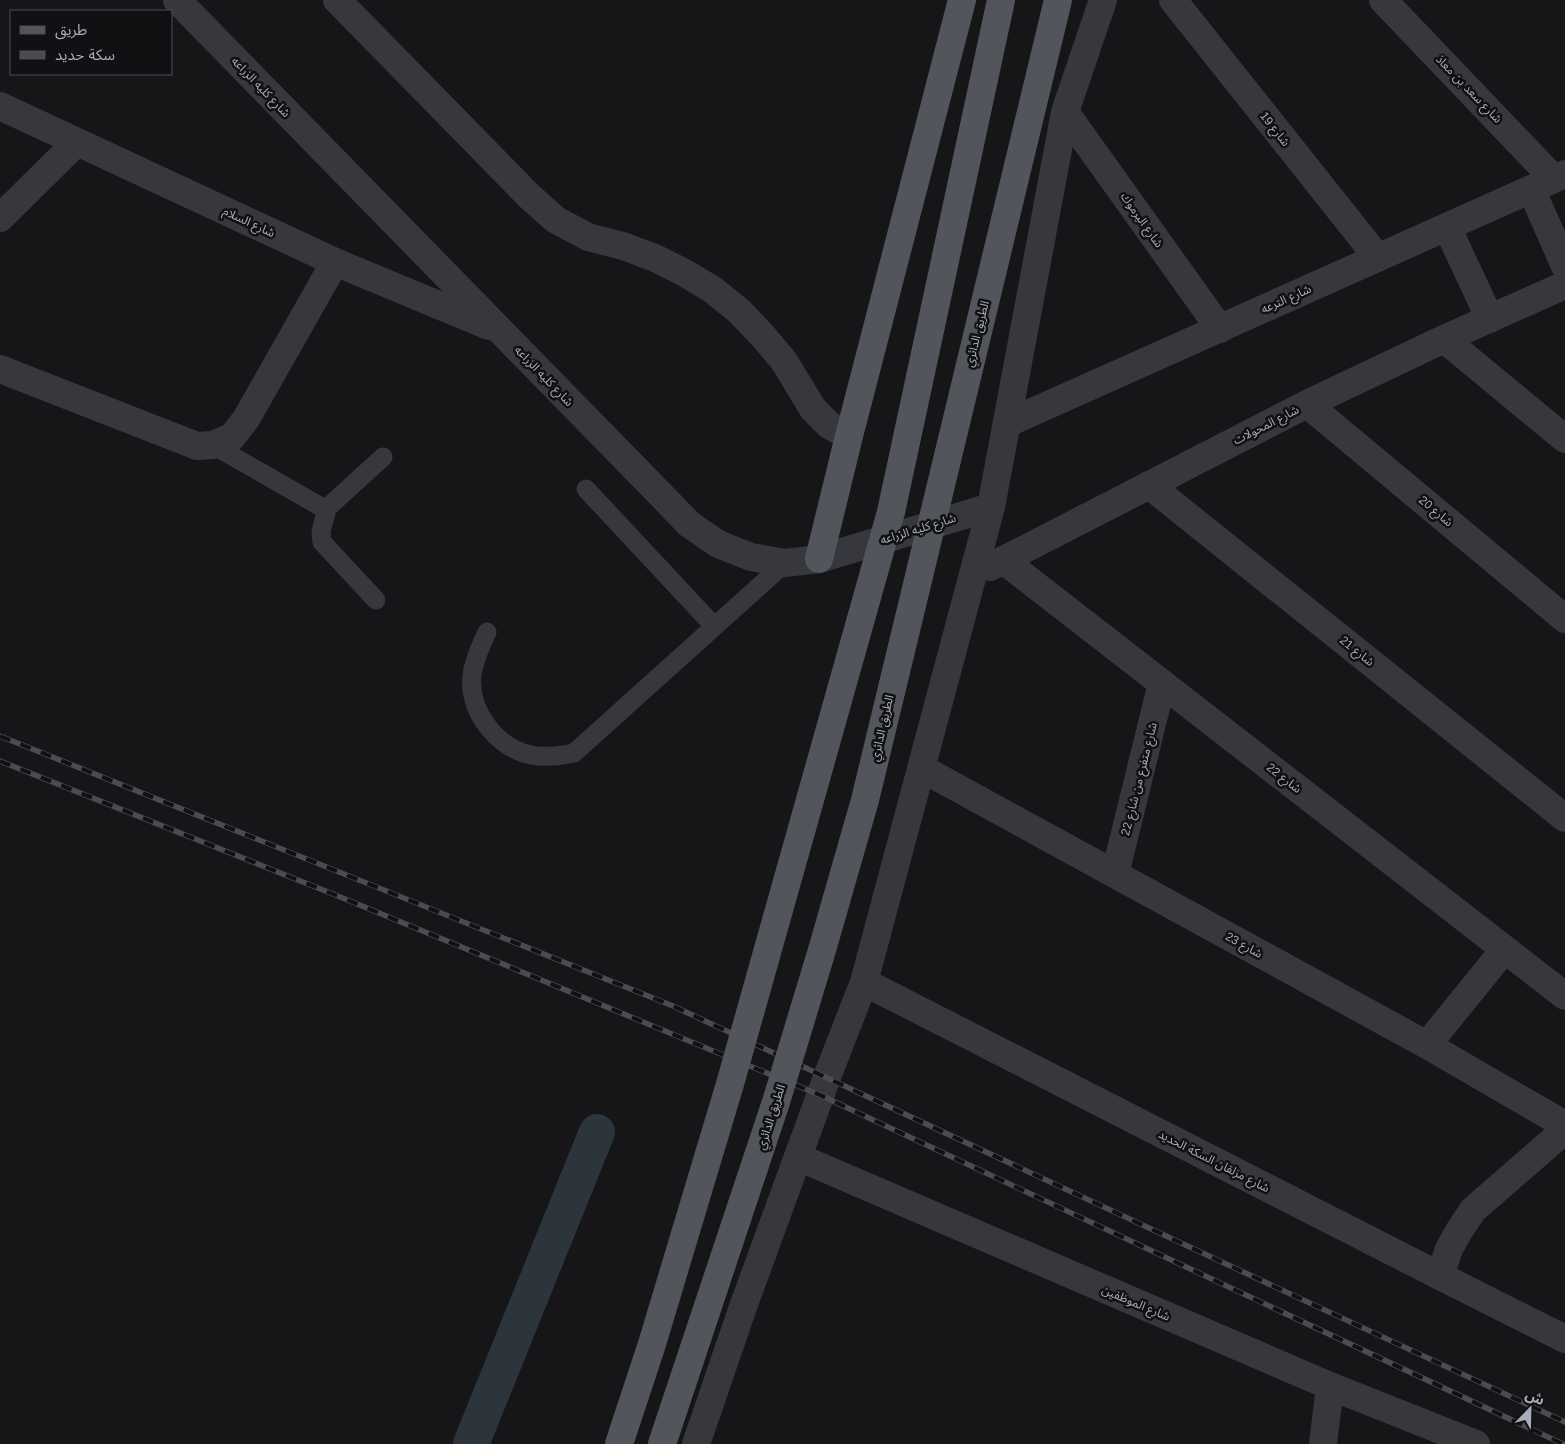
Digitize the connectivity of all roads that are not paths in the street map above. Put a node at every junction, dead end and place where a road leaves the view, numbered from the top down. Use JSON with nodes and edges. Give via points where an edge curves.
{"nodes":[{"id":1,"x":177,"y":0,"type":"edge"},
{"id":2,"x":336,"y":0,"type":"edge"},
{"id":3,"x":962,"y":0,"type":"edge"},
{"id":4,"x":1001,"y":0,"type":"edge"},
{"id":5,"x":1058,"y":0,"type":"edge"},
{"id":6,"x":1103,"y":0,"type":"edge"},
{"id":7,"x":1173,"y":0,"type":"edge"},
{"id":8,"x":1383,"y":0,"type":"edge"},
{"id":9,"x":0,"y":106,"type":"edge"},
{"id":10,"x":1065,"y":112,"type":"junction"},
{"id":11,"x":78,"y":142,"type":"junction"},
{"id":12,"x":1550,"y":181,"type":"edge"},
{"id":13,"x":0,"y":218,"type":"edge"},
{"id":14,"x":1448,"y":226,"type":"junction"},
{"id":15,"x":1378,"y":258,"type":"junction"},
{"id":16,"x":335,"y":262,"type":"junction"},
{"id":17,"x":1565,"y":266,"type":"edge"},
{"id":18,"x":1565,"y":285,"type":"edge"},
{"id":19,"x":1490,"y":319,"type":"junction"},
{"id":20,"x":1220,"y":329,"type":"junction"},
{"id":21,"x":501,"y":332,"type":"junction"},
{"id":22,"x":1444,"y":339,"type":"junction"},
{"id":23,"x":0,"y":369,"type":"edge"},
{"id":24,"x":1307,"y":404,"type":"junction"},
{"id":25,"x":1008,"y":424,"type":"junction"},
{"id":26,"x":849,"y":436,"type":"junction"},
{"id":27,"x":1565,"y":439,"type":"edge"},
{"id":28,"x":213,"y":445,"type":"junction"},
{"id":29,"x":383,"y":457,"type":"dead end"},
{"id":30,"x":1149,"y":485,"type":"junction"},
{"id":31,"x":586,"y":490,"type":"dead end"},
{"id":32,"x":991,"y":507,"type":"junction"},
{"id":33,"x":325,"y":510,"type":"junction"},
{"id":34,"x":820,"y":559,"type":"junction"},
{"id":35,"x":1003,"y":560,"type":"junction"},
{"id":36,"x":785,"y":563,"type":"junction"},
{"id":37,"x":973,"y":577,"type":"junction"},
{"id":38,"x":376,"y":600,"type":"dead end"},
{"id":39,"x":1565,"y":619,"type":"edge"},
{"id":40,"x":714,"y":626,"type":"junction"},
{"id":41,"x":487,"y":632,"type":"dead end"},
{"id":42,"x":1162,"y":683,"type":"junction"},
{"id":43,"x":921,"y":768,"type":"junction"},
{"id":44,"x":1565,"y":818,"type":"edge"},
{"id":45,"x":1115,"y":874,"type":"junction"},
{"id":46,"x":1504,"y":950,"type":"junction"},
{"id":47,"x":864,"y":982,"type":"junction"},
{"id":48,"x":1565,"y":996,"type":"edge"},
{"id":49,"x":1427,"y":1045,"type":"junction"},
{"id":50,"x":1565,"y":1125,"type":"edge"},
{"id":51,"x":1565,"y":1130,"type":"edge"},
{"id":52,"x":798,"y":1157,"type":"junction"},
{"id":53,"x":1440,"y":1276,"type":"junction"},
{"id":54,"x":1565,"y":1339,"type":"edge"},
{"id":55,"x":1330,"y":1386,"type":"junction"},
{"id":56,"x":619,"y":1444,"type":"edge"},
{"id":57,"x":662,"y":1444,"type":"edge"},
{"id":58,"x":696,"y":1444,"type":"edge"},
{"id":59,"x":1323,"y":1444,"type":"edge"},
{"id":60,"x":1476,"y":1444,"type":"edge"}],
"edges":[{"from":1,"to":21,"type":"street","name":"شارع كليه الزراعه"},
{"from":2,"to":26,"type":"street","via":[[556,220],[588,237],[655,258],[713,290],[739,311],[784,361],[813,409],[829,425]]},
{"from":3,"to":26,"type":"main road"},
{"from":4,"to":56,"type":"main road","bridge":true,"via":[[891,512],[730,1084]]},
{"from":5,"to":57,"type":"main road","name":"الطريق الدائري","bridge":true,"via":[[865,800],[776,1102]]},
{"from":6,"to":10,"type":"street"},
{"from":7,"to":15,"type":"street","name":"شارع 19"},
{"from":8,"to":12,"type":"street","name":"شارع سعد بن معاذ"},
{"from":9,"to":11,"type":"street","name":"شارع السلام"},
{"from":10,"to":20,"type":"street","name":"شارع اليرموك"},
{"from":10,"to":25,"type":"street"},
{"from":11,"to":13,"type":"street"},
{"from":11,"to":16,"type":"street","name":"شارع السلام"},
{"from":12,"to":14,"type":"street","name":"شارع الترعه"},
{"from":12,"to":17,"type":"street","name":"شارع سعد بن معاذ"},
{"from":14,"to":15,"type":"street","name":"شارع الترعه"},
{"from":14,"to":19,"type":"street"},
{"from":15,"to":20,"type":"street","name":"شارع الترعه"},
{"from":16,"to":21,"type":"street","name":"شارع السلام"},
{"from":16,"to":28,"type":"street","via":[[246,419],[232,437]]},
{"from":18,"to":19,"type":"street","name":"شارع المحولات"},
{"from":19,"to":22,"type":"street","name":"شارع المحولات"},
{"from":20,"to":25,"type":"street","name":"شارع الترعه"},
{"from":21,"to":36,"type":"street","name":"شارع كليه الزراعه","via":[[689,524],[718,544],[751,557]]},
{"from":22,"to":24,"type":"street","name":"شارع المحولات"},
{"from":22,"to":27,"type":"street"},
{"from":23,"to":28,"type":"street","via":[[197,446]]},
{"from":24,"to":30,"type":"street","name":"شارع المحولات"},
{"from":24,"to":39,"type":"street","name":"شارع 20"},
{"from":25,"to":32,"type":"street"},
{"from":26,"to":34,"type":"main road"},
{"from":28,"to":33,"type":"lane"},
{"from":29,"to":33,"type":"lane"},
{"from":30,"to":35,"type":"street","name":"شارع المحولات"},
{"from":30,"to":44,"type":"street","name":"شارع 21"},
{"from":31,"to":40,"type":"lane"},
{"from":32,"to":34,"type":"street","name":"شارع كليه الزراعه"},
{"from":32,"to":37,"type":"street"},
{"from":33,"to":38,"type":"lane","via":[[322,542]]},
{"from":34,"to":36,"type":"street","name":"شارع كليه الزراعه"},
{"from":35,"to":37,"type":"street","name":"شارع المحولات"},
{"from":35,"to":42,"type":"street","name":"شارع 22"},
{"from":36,"to":40,"type":"lane"},
{"from":37,"to":43,"type":"street"},
{"from":40,"to":41,"type":"lane","via":[[574,753],[553,757],[511,748],[481,718],[474,698],[472,677],[476,656]]},
{"from":42,"to":45,"type":"street","name":"شارع متفرع من شارع 22"},
{"from":42,"to":46,"type":"street","name":"شارع 22"},
{"from":43,"to":45,"type":"street","name":"شارع 23"},
{"from":43,"to":47,"type":"street"},
{"from":45,"to":49,"type":"street","name":"شارع 23"},
{"from":46,"to":48,"type":"street","name":"شارع 22"},
{"from":46,"to":49,"type":"street"},
{"from":47,"to":52,"type":"street"},
{"from":47,"to":53,"type":"street","name":"شارع مزلقان السكة الحديد"},
{"from":49,"to":50,"type":"street","name":"شارع 23"},
{"from":51,"to":53,"type":"street","via":[[1474,1210],[1449,1249]]},
{"from":52,"to":55,"type":"street","name":"شارع الموظفين"},
{"from":52,"to":58,"type":"street"},
{"from":53,"to":54,"type":"street","name":"شارع مزلقان السكة الحديد"},
{"from":55,"to":59,"type":"street"},
{"from":55,"to":60,"type":"street","name":"شارع الموظفين"}]}
